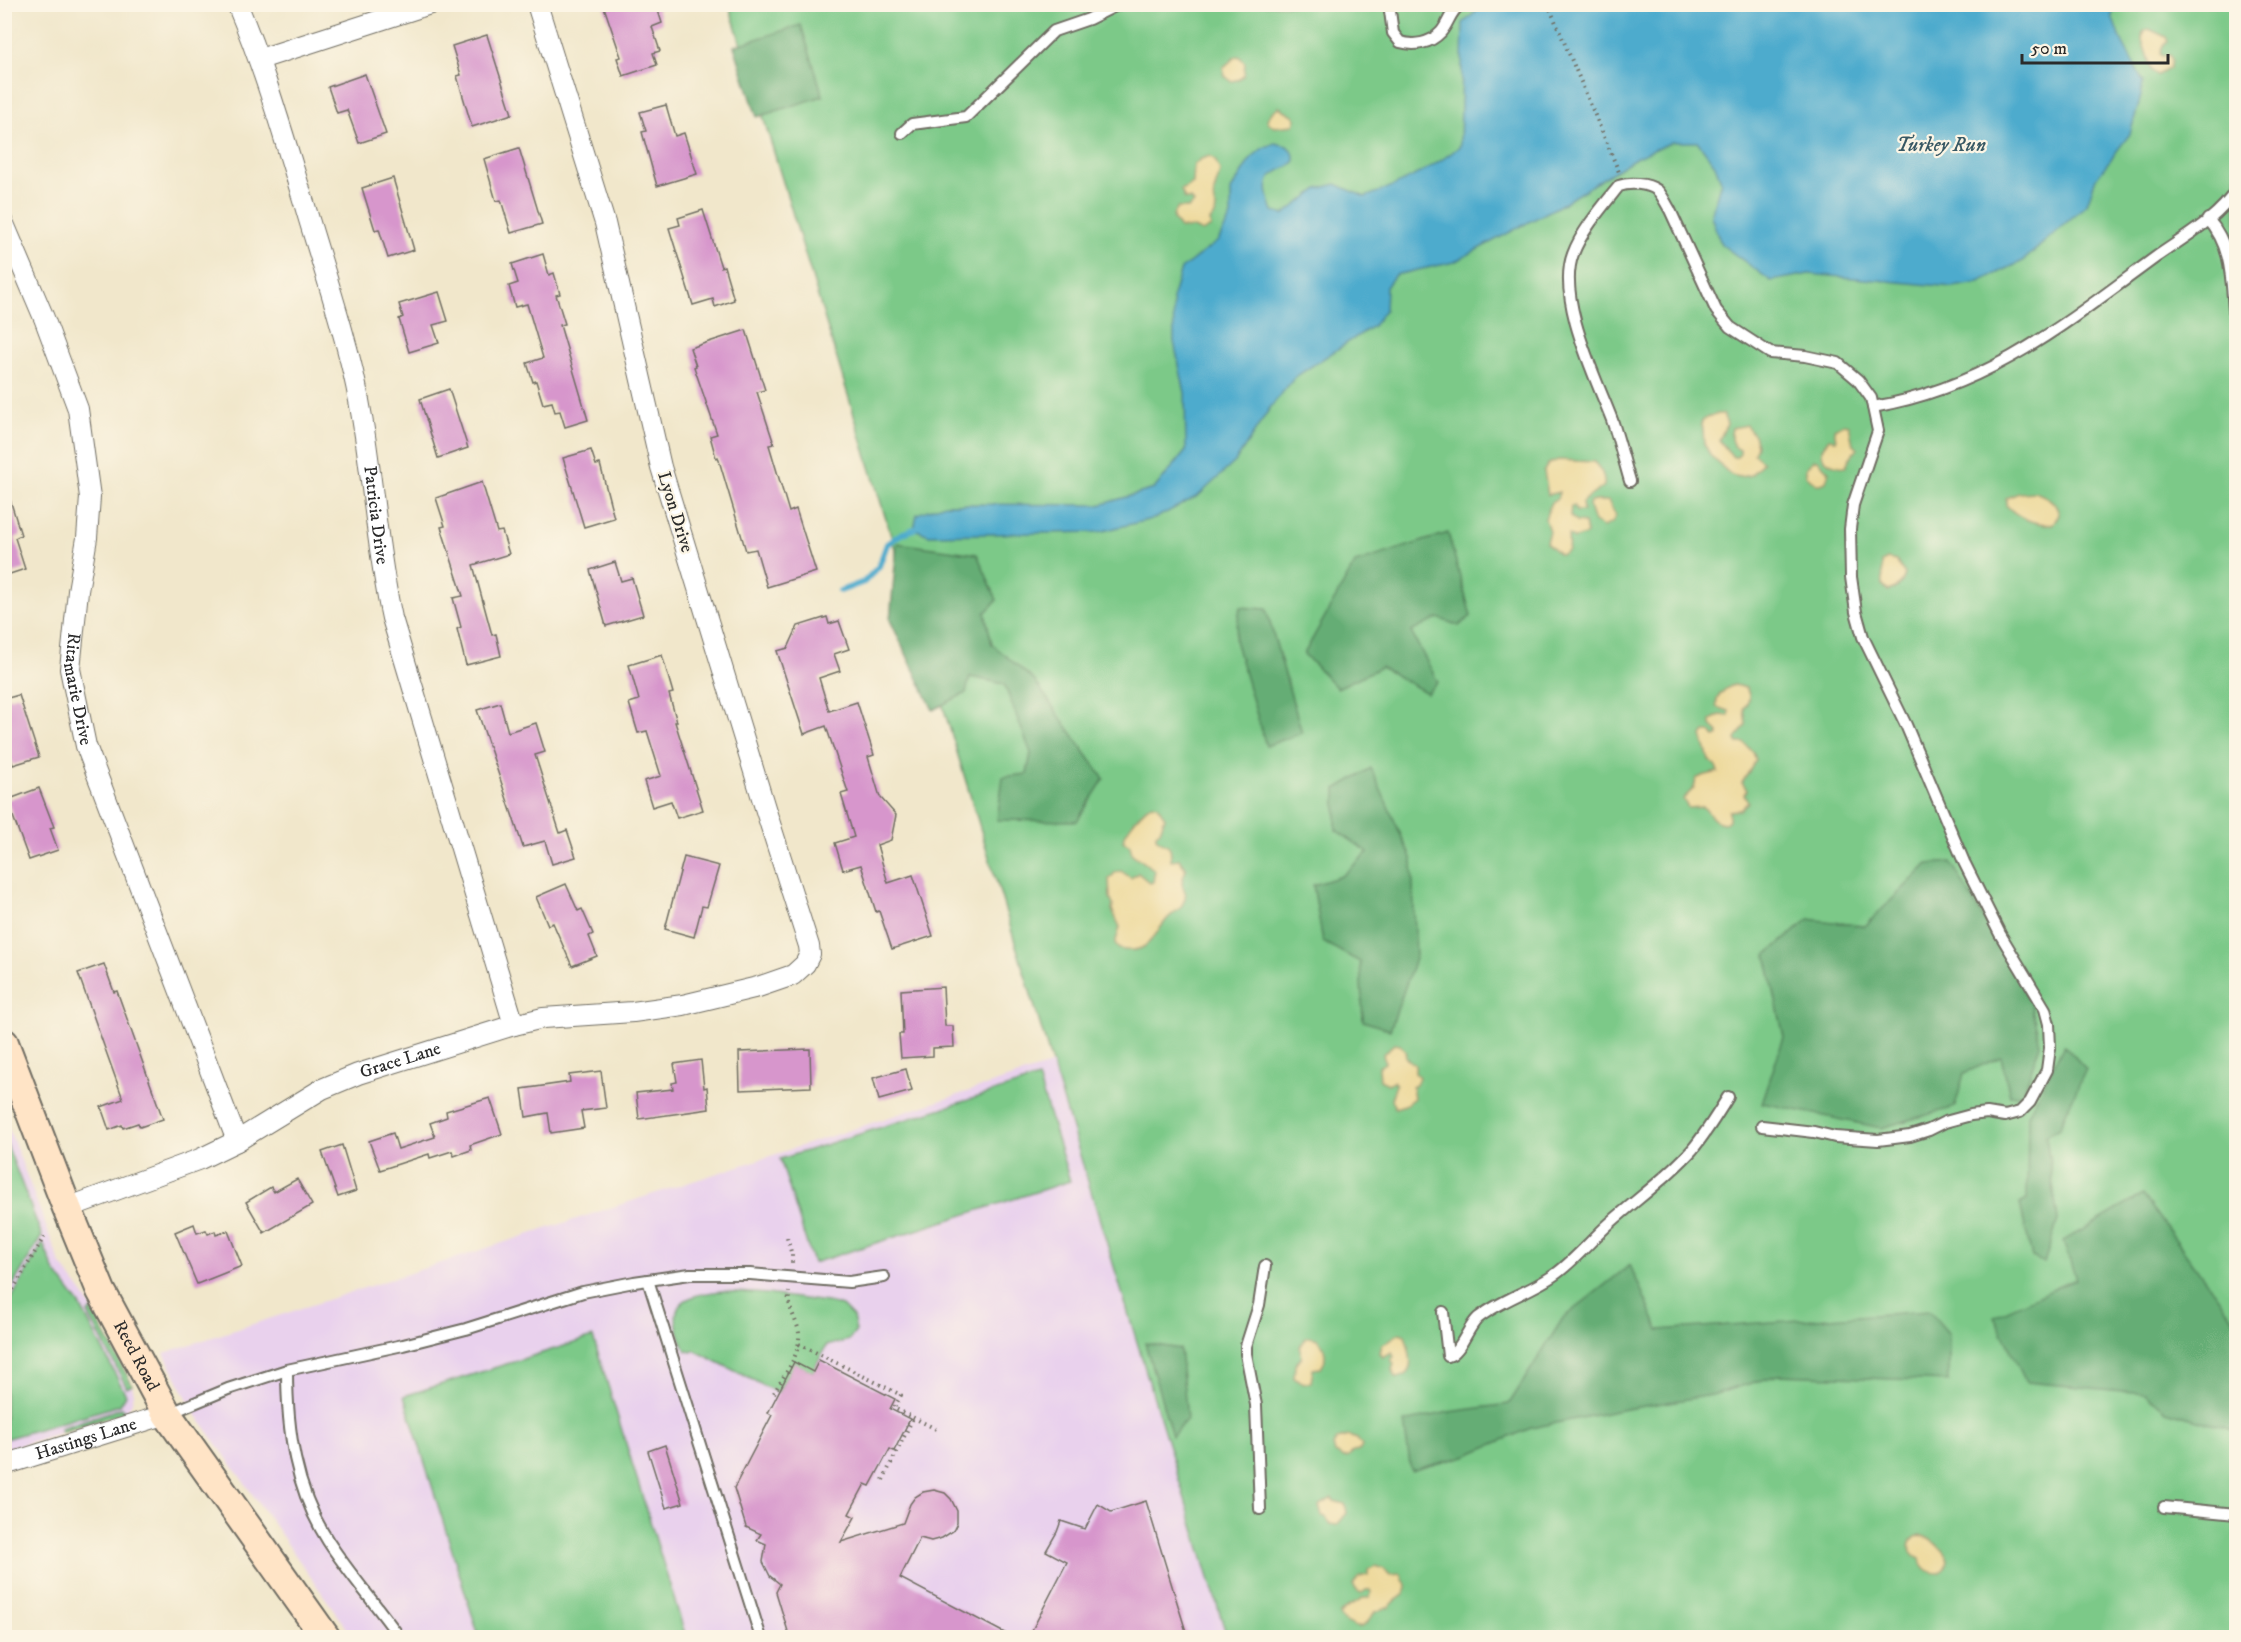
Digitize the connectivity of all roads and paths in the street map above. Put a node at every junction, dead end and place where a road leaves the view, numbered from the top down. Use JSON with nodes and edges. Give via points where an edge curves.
{"nodes":[{"id":1,"x":237,"y":4,"type":"edge"},
{"id":2,"x":430,"y":4,"type":"edge"},
{"id":3,"x":537,"y":4,"type":"edge"},
{"id":4,"x":1119,"y":4,"type":"edge"},
{"id":5,"x":1389,"y":4,"type":"edge"},
{"id":6,"x":1461,"y":4,"type":"edge"},
{"id":7,"x":1548,"y":4,"type":"edge"},
{"id":8,"x":260,"y":59,"type":"junction"},
{"id":9,"x":902,"y":133,"type":"dead end"},
{"id":10,"x":1624,"y":184,"type":"junction"},
{"id":11,"x":2236,"y":190,"type":"edge"},
{"id":12,"x":2208,"y":219,"type":"junction"},
{"id":13,"x":4,"y":224,"type":"edge"},
{"id":14,"x":2236,"y":327,"type":"edge"},
{"id":15,"x":1873,"y":407,"type":"junction"},
{"id":16,"x":1630,"y":481,"type":"dead end"},
{"id":17,"x":758,"y":987,"type":"joint"},
{"id":18,"x":514,"y":1025,"type":"junction"},
{"id":19,"x":4,"y":1043,"type":"edge"},
{"id":20,"x":1728,"y":1097,"type":"dead end"},
{"id":21,"x":1762,"y":1126,"type":"dead end"},
{"id":22,"x":237,"y":1141,"type":"junction"},
{"id":23,"x":67,"y":1208,"type":"junction"},
{"id":24,"x":45,"y":1235,"type":"dead end"},
{"id":25,"x":787,"y":1238,"type":"dead end"},
{"id":26,"x":792,"y":1266,"type":"dead end"},
{"id":27,"x":1264,"y":1266,"type":"dead end"},
{"id":28,"x":884,"y":1277,"type":"dead end"},
{"id":29,"x":648,"y":1280,"type":"junction"},
{"id":30,"x":789,"y":1288,"type":"dead end"},
{"id":31,"x":4,"y":1305,"type":"edge"},
{"id":32,"x":1443,"y":1312,"type":"dead end"},
{"id":33,"x":800,"y":1344,"type":"junction"},
{"id":34,"x":287,"y":1370,"type":"junction"},
{"id":35,"x":774,"y":1393,"type":"dead end"},
{"id":36,"x":167,"y":1414,"type":"junction"},
{"id":37,"x":913,"y":1418,"type":"junction"},
{"id":38,"x":938,"y":1430,"type":"dead end"},
{"id":39,"x":4,"y":1465,"type":"edge"},
{"id":40,"x":883,"y":1480,"type":"dead end"},
{"id":41,"x":2164,"y":1507,"type":"dead end"},
{"id":42,"x":1260,"y":1509,"type":"dead end"},
{"id":43,"x":2236,"y":1514,"type":"edge"},
{"id":44,"x":326,"y":1638,"type":"edge"},
{"id":45,"x":399,"y":1638,"type":"edge"},
{"id":46,"x":761,"y":1638,"type":"edge"}],
"edges":[{"from":1,"to":8,"type":"street","name":"Patricia Drive"},
{"from":2,"to":8,"type":"street"},
{"from":3,"to":17,"type":"street","name":"Lyon Drive","via":[[605,223],[661,467],[809,946],[805,964],[792,975]]},
{"from":4,"to":9,"type":"lane","via":[[1054,31],[966,117],[912,124]]},
{"from":5,"to":6,"type":"lane","via":[[1393,33],[1400,42],[1413,45],[1441,32]]},
{"from":7,"to":10,"type":"path"},
{"from":8,"to":18,"type":"street","name":"Patricia Drive","via":[[353,373],[392,618]]},
{"from":10,"to":15,"type":"lane","via":[[1649,187],[1661,196],[1716,310],[1730,327],[1770,353],[1838,363],[1865,389]]},
{"from":10,"to":16,"type":"lane","via":[[1585,233],[1568,273],[1589,364],[1613,423]]},
{"from":11,"to":12,"type":"lane"},
{"from":12,"to":14,"type":"lane","via":[[2223,239],[2228,256]]},
{"from":12,"to":15,"type":"lane","via":[[2017,354],[1974,377],[1917,399]]},
{"from":13,"to":22,"type":"street","name":"Ritamarie Drive","via":[[78,409],[90,497],[70,669],[86,746]]},
{"from":15,"to":21,"type":"lane","via":[[1878,431],[1853,505],[1850,529],[1856,612],[1863,637],[1906,725],[1964,862],[2000,934],[2045,1009],[2050,1048],[2047,1070],[2030,1102],[2020,1112],[2005,1116],[1971,1115],[1910,1136],[1857,1140]]},
{"from":17,"to":18,"type":"street","name":"Grace Lane","via":[[682,1005],[543,1018]]},
{"from":18,"to":22,"type":"street","name":"Grace Lane","via":[[331,1085]]},
{"from":19,"to":23,"type":"main road","name":"Reed Road"},
{"from":20,"to":32,"type":"lane","via":[[1676,1165],[1582,1252],[1556,1274],[1478,1319],[1468,1328],[1458,1351],[1448,1356]]},
{"from":22,"to":23,"type":"street","name":"Grace Lane","via":[[166,1173]]},
{"from":23,"to":36,"type":"main road","name":"Reed Road","via":[[101,1291]]},
{"from":24,"to":31,"type":"path"},
{"from":25,"to":26,"type":"path"},
{"from":27,"to":42,"type":"lane","via":[[1259,1305],[1246,1346],[1256,1405]]},
{"from":28,"to":29,"type":"lane","via":[[849,1282],[750,1274],[690,1274]]},
{"from":29,"to":34,"type":"lane","via":[[584,1292],[466,1329]]},
{"from":29,"to":46,"type":"lane"},
{"from":30,"to":33,"type":"path","via":[[789,1305]]},
{"from":33,"to":35,"type":"path"},
{"from":33,"to":37,"type":"path","via":[[901,1395],[894,1408]]},
{"from":34,"to":36,"type":"lane"},
{"from":34,"to":45,"type":"lane","via":[[288,1421],[297,1470],[309,1505],[328,1541]]},
{"from":36,"to":39,"type":"street","name":"Hastings Lane"},
{"from":36,"to":44,"type":"main road","name":"Reed Road"},
{"from":37,"to":38,"type":"path"},
{"from":37,"to":40,"type":"path"},
{"from":41,"to":43,"type":"lane"}]}
